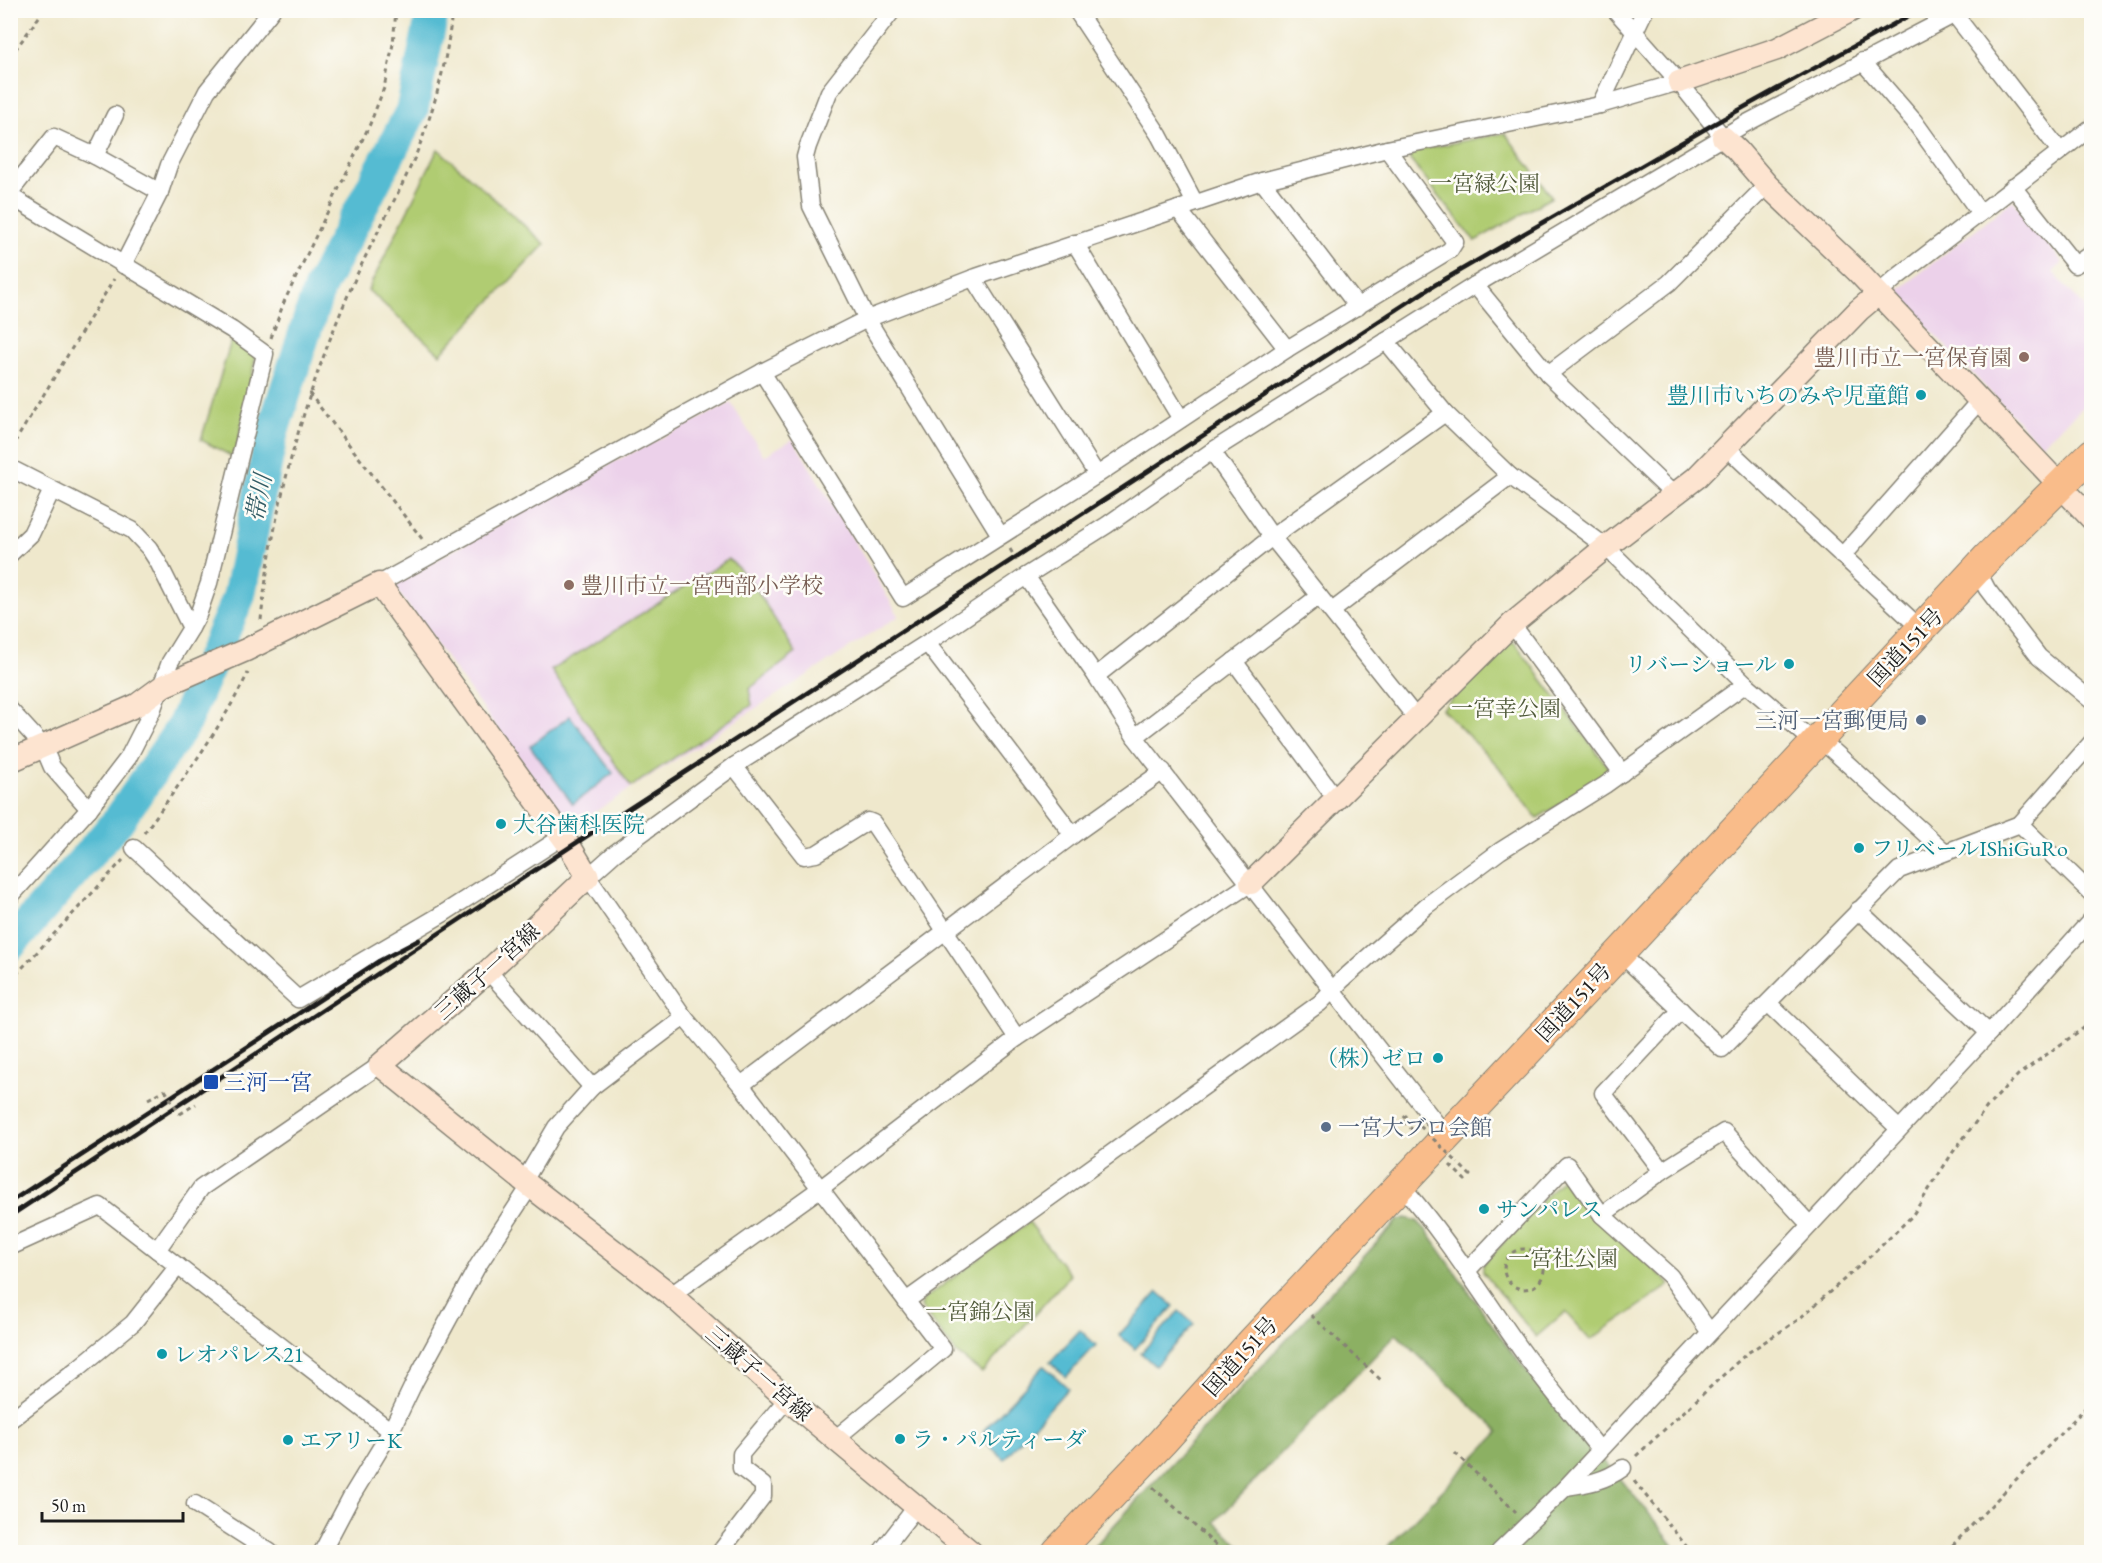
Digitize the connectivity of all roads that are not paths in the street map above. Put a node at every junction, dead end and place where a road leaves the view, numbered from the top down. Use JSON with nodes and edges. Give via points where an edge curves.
{"nodes":[{"id":1,"x":272,"y":10,"type":"edge"},
{"id":2,"x":893,"y":10,"type":"edge"},
{"id":3,"x":1076,"y":10,"type":"edge"},
{"id":4,"x":1615,"y":10,"type":"edge"},
{"id":5,"x":1645,"y":10,"type":"edge"},
{"id":6,"x":1852,"y":10,"type":"edge"},
{"id":7,"x":1959,"y":13,"type":"edge"},
{"id":8,"x":1634,"y":32,"type":"junction"},
{"id":9,"x":1862,"y":62,"type":"junction"},
{"id":10,"x":1679,"y":82,"type":"junction"},
{"id":11,"x":1600,"y":105,"type":"junction"},
{"id":12,"x":115,"y":116,"type":"dead end"},
{"id":13,"x":2091,"y":127,"type":"edge"},
{"id":14,"x":1723,"y":137,"type":"junction"},
{"id":15,"x":1387,"y":149,"type":"junction"},
{"id":16,"x":2060,"y":151,"type":"junction"},
{"id":17,"x":95,"y":156,"type":"junction"},
{"id":18,"x":1262,"y":181,"type":"junction"},
{"id":19,"x":1767,"y":185,"type":"junction"},
{"id":20,"x":2013,"y":187,"type":"junction"},
{"id":21,"x":160,"y":192,"type":"junction"},
{"id":22,"x":10,"y":194,"type":"edge"},
{"id":23,"x":1195,"y":203,"type":"junction"},
{"id":24,"x":1178,"y":209,"type":"junction"},
{"id":25,"x":1980,"y":213,"type":"junction"},
{"id":26,"x":1075,"y":243,"type":"junction"},
{"id":27,"x":2091,"y":253,"type":"edge"},
{"id":28,"x":123,"y":265,"type":"junction"},
{"id":29,"x":973,"y":278,"type":"junction"},
{"id":30,"x":1475,"y":285,"type":"junction"},
{"id":31,"x":1878,"y":294,"type":"junction"},
{"id":32,"x":1358,"y":307,"type":"junction"},
{"id":33,"x":867,"y":319,"type":"junction"},
{"id":34,"x":1386,"y":341,"type":"junction"},
{"id":35,"x":1287,"y":349,"type":"junction"},
{"id":36,"x":762,"y":372,"type":"junction"},
{"id":37,"x":1548,"y":374,"type":"junction"},
{"id":38,"x":1980,"y":400,"type":"junction"},
{"id":39,"x":1445,"y":414,"type":"junction"},
{"id":40,"x":1181,"y":418,"type":"junction"},
{"id":41,"x":1726,"y":447,"type":"junction"},
{"id":42,"x":1212,"y":452,"type":"junction"},
{"id":43,"x":2091,"y":454,"type":"edge"},
{"id":44,"x":10,"y":468,"type":"edge"},
{"id":45,"x":1097,"y":475,"type":"junction"},
{"id":46,"x":1510,"y":476,"type":"junction"},
{"id":47,"x":2060,"y":485,"type":"junction"},
{"id":48,"x":52,"y":490,"type":"junction"},
{"id":49,"x":1674,"y":495,"type":"junction"},
{"id":50,"x":2091,"y":519,"type":"edge"},
{"id":51,"x":1000,"y":535,"type":"junction"},
{"id":52,"x":1272,"y":537,"type":"junction"},
{"id":53,"x":1606,"y":548,"type":"junction"},
{"id":54,"x":10,"y":554,"type":"edge"},
{"id":55,"x":1842,"y":556,"type":"junction"},
{"id":56,"x":1977,"y":570,"type":"junction"},
{"id":57,"x":1026,"y":576,"type":"junction"},
{"id":58,"x":379,"y":584,"type":"junction"},
{"id":59,"x":1319,"y":596,"type":"junction"},
{"id":60,"x":1332,"y":611,"type":"junction"},
{"id":61,"x":1512,"y":624,"type":"junction"},
{"id":62,"x":191,"y":628,"type":"junction"},
{"id":63,"x":1922,"y":629,"type":"junction"},
{"id":64,"x":927,"y":643,"type":"junction"},
{"id":65,"x":1234,"y":661,"type":"junction"},
{"id":66,"x":1096,"y":676,"type":"junction"},
{"id":67,"x":171,"y":683,"type":"junction"},
{"id":68,"x":1746,"y":684,"type":"junction"},
{"id":69,"x":2091,"y":701,"type":"edge"},
{"id":70,"x":10,"y":710,"type":"edge"},
{"id":71,"x":1417,"y":719,"type":"junction"},
{"id":72,"x":1135,"y":737,"type":"junction"},
{"id":73,"x":1817,"y":741,"type":"junction"},
{"id":74,"x":2091,"y":742,"type":"edge"},
{"id":75,"x":43,"y":746,"type":"junction"},
{"id":76,"x":10,"y":761,"type":"edge"},
{"id":77,"x":734,"y":766,"type":"junction"},
{"id":78,"x":1163,"y":771,"type":"junction"},
{"id":79,"x":1622,"y":773,"type":"junction"},
{"id":80,"x":1336,"y":799,"type":"junction"},
{"id":81,"x":89,"y":809,"type":"junction"},
{"id":82,"x":2020,"y":824,"type":"junction"},
{"id":83,"x":1073,"y":836,"type":"junction"},
{"id":84,"x":562,"y":837,"type":"junction"},
{"id":85,"x":134,"y":848,"type":"road end"},
{"id":86,"x":1944,"y":851,"type":"junction"},
{"id":87,"x":588,"y":877,"type":"junction"},
{"id":88,"x":1251,"y":883,"type":"junction"},
{"id":89,"x":2091,"y":894,"type":"edge"},
{"id":90,"x":10,"y":897,"type":"edge"},
{"id":91,"x":1858,"y":910,"type":"junction"},
{"id":92,"x":2091,"y":919,"type":"edge"},
{"id":93,"x":946,"y":931,"type":"junction"},
{"id":94,"x":1620,"y":953,"type":"junction"},
{"id":95,"x":488,"y":971,"type":"junction"},
{"id":96,"x":1332,"y":991,"type":"junction"},
{"id":97,"x":1768,"y":1003,"type":"junction"},
{"id":98,"x":1681,"y":1011,"type":"junction"},
{"id":99,"x":684,"y":1017,"type":"junction"},
{"id":100,"x":1989,"y":1033,"type":"junction"},
{"id":101,"x":1017,"y":1038,"type":"junction"},
{"id":102,"x":381,"y":1065,"type":"junction"},
{"id":103,"x":741,"y":1085,"type":"junction"},
{"id":104,"x":592,"y":1087,"type":"junction"},
{"id":105,"x":1898,"y":1128,"type":"junction"},
{"id":106,"x":1438,"y":1145,"type":"junction"},
{"id":107,"x":1662,"y":1171,"type":"junction"},
{"id":108,"x":527,"y":1183,"type":"junction"},
{"id":109,"x":1401,"y":1185,"type":"junction"},
{"id":110,"x":820,"y":1188,"type":"junction"},
{"id":111,"x":1602,"y":1215,"type":"junction"},
{"id":112,"x":1809,"y":1224,"type":"junction"},
{"id":113,"x":10,"y":1247,"type":"edge"},
{"id":114,"x":157,"y":1250,"type":"junction"},
{"id":115,"x":178,"y":1266,"type":"junction"},
{"id":116,"x":1467,"y":1271,"type":"junction"},
{"id":117,"x":671,"y":1295,"type":"junction"},
{"id":118,"x":906,"y":1302,"type":"junction"},
{"id":119,"x":1709,"y":1331,"type":"junction"},
{"id":120,"x":787,"y":1399,"type":"junction"},
{"id":121,"x":10,"y":1420,"type":"edge"},
{"id":122,"x":392,"y":1431,"type":"junction"},
{"id":123,"x":835,"y":1439,"type":"junction"},
{"id":124,"x":1600,"y":1450,"type":"junction"},
{"id":125,"x":1623,"y":1468,"type":"road end"},
{"id":126,"x":1566,"y":1487,"type":"junction"},
{"id":127,"x":195,"y":1504,"type":"dead end"},
{"id":128,"x":916,"y":1507,"type":"junction"},
{"id":129,"x":728,"y":1550,"type":"edge"},
{"id":130,"x":270,"y":1552,"type":"edge"},
{"id":131,"x":322,"y":1552,"type":"edge"},
{"id":132,"x":881,"y":1552,"type":"edge"},
{"id":133,"x":971,"y":1552,"type":"edge"},
{"id":134,"x":1057,"y":1552,"type":"edge"},
{"id":135,"x":1499,"y":1552,"type":"edge"}],
"edges":[{"from":1,"to":21,"type":"street","via":[[212,82],[169,165]]},
{"from":2,"to":33,"type":"street","via":[[829,92],[805,157],[811,206]]},
{"from":3,"to":23,"type":"street","via":[[1159,135]]},
{"from":4,"to":8,"type":"street"},
{"from":5,"to":8,"type":"street"},
{"from":6,"to":10,"type":"main road","via":[[1778,49]]},
{"from":7,"to":9,"type":"street"},
{"from":7,"to":16,"type":"street"},
{"from":8,"to":10,"type":"street"},
{"from":8,"to":11,"type":"street"},
{"from":9,"to":14,"type":"street"},
{"from":9,"to":25,"type":"street","via":[[1914,121]]},
{"from":10,"to":11,"type":"street"},
{"from":10,"to":14,"type":"street"},
{"from":11,"to":15,"type":"street"},
{"from":12,"to":17,"type":"street"},
{"from":13,"to":16,"type":"street"},
{"from":14,"to":19,"type":"main road"},
{"from":14,"to":30,"type":"street"},
{"from":15,"to":18,"type":"street"},
{"from":15,"to":32,"type":"street","via":[[1455,242],[1450,250]]},
{"from":16,"to":20,"type":"street"},
{"from":17,"to":21,"type":"street"},
{"from":17,"to":22,"type":"street","via":[[54,137]]},
{"from":18,"to":23,"type":"street"},
{"from":18,"to":32,"type":"street"},
{"from":19,"to":31,"type":"main road"},
{"from":19,"to":37,"type":"street","via":[[1670,282]]},
{"from":20,"to":25,"type":"street"},
{"from":20,"to":27,"type":"street","via":[[2075,265]]},
{"from":21,"to":28,"type":"street"},
{"from":22,"to":28,"type":"street"},
{"from":23,"to":24,"type":"street"},
{"from":24,"to":26,"type":"street"},
{"from":24,"to":35,"type":"street"},
{"from":25,"to":31,"type":"street"},
{"from":26,"to":29,"type":"street"},
{"from":26,"to":40,"type":"street"},
{"from":28,"to":62,"type":"street","via":[[265,354],[208,583]]},
{"from":29,"to":33,"type":"street"},
{"from":29,"to":45,"type":"street"},
{"from":30,"to":34,"type":"street"},
{"from":30,"to":37,"type":"street"},
{"from":31,"to":38,"type":"main road"},
{"from":31,"to":41,"type":"main road"},
{"from":32,"to":35,"type":"street"},
{"from":33,"to":36,"type":"street"},
{"from":33,"to":51,"type":"street"},
{"from":34,"to":39,"type":"street"},
{"from":34,"to":42,"type":"street"},
{"from":35,"to":40,"type":"street"},
{"from":36,"to":51,"type":"street","via":[[903,598]]},
{"from":36,"to":58,"type":"street"},
{"from":37,"to":49,"type":"street"},
{"from":38,"to":47,"type":"main road"},
{"from":38,"to":55,"type":"street"},
{"from":39,"to":46,"type":"street"},
{"from":39,"to":52,"type":"street"},
{"from":40,"to":45,"type":"street"},
{"from":41,"to":49,"type":"main road"},
{"from":41,"to":55,"type":"street"},
{"from":42,"to":52,"type":"street"},
{"from":42,"to":57,"type":"street"},
{"from":43,"to":47,"type":"highway","name":"国道151号"},
{"from":44,"to":48,"type":"street"},
{"from":45,"to":51,"type":"street"},
{"from":46,"to":53,"type":"street"},
{"from":46,"to":60,"type":"street"},
{"from":47,"to":50,"type":"main road"},
{"from":47,"to":56,"type":"highway","name":"国道151号"},
{"from":48,"to":54,"type":"street","via":[[31,534]]},
{"from":48,"to":62,"type":"street","via":[[120,523],[143,540]]},
{"from":49,"to":53,"type":"main road"},
{"from":52,"to":59,"type":"street"},
{"from":52,"to":66,"type":"street"},
{"from":53,"to":61,"type":"main road"},
{"from":53,"to":68,"type":"street"},
{"from":55,"to":63,"type":"street"},
{"from":56,"to":63,"type":"highway","name":"国道151号"},
{"from":56,"to":69,"type":"street","via":[[2039,657]]},
{"from":57,"to":64,"type":"street"},
{"from":57,"to":66,"type":"street"},
{"from":58,"to":67,"type":"main road"},
{"from":58,"to":84,"type":"main road"},
{"from":59,"to":60,"type":"street"},
{"from":59,"to":65,"type":"street"},
{"from":60,"to":71,"type":"street"},
{"from":61,"to":71,"type":"main road"},
{"from":61,"to":79,"type":"street"},
{"from":62,"to":67,"type":"street","via":[[170,662]]},
{"from":63,"to":73,"type":"highway","name":"国道151号"},
{"from":64,"to":77,"type":"street"},
{"from":64,"to":83,"type":"street"},
{"from":65,"to":72,"type":"street"},
{"from":65,"to":80,"type":"street"},
{"from":66,"to":72,"type":"street"},
{"from":67,"to":75,"type":"main road","via":[[137,705]]},
{"from":67,"to":81,"type":"street","via":[[129,758]]},
{"from":68,"to":73,"type":"street"},
{"from":68,"to":79,"type":"street"},
{"from":70,"to":75,"type":"street"},
{"from":71,"to":80,"type":"main road"},
{"from":72,"to":78,"type":"street"},
{"from":73,"to":86,"type":"street"},
{"from":73,"to":94,"type":"highway","name":"国道151号"},
{"from":74,"to":82,"type":"street"},
{"from":75,"to":76,"type":"main road"},
{"from":75,"to":81,"type":"street","via":[[52,767]]},
{"from":77,"to":87,"type":"street"},
{"from":77,"to":93,"type":"street","via":[[804,856],[816,854],[868,821],[873,823]]},
{"from":78,"to":83,"type":"street"},
{"from":78,"to":88,"type":"street"},
{"from":79,"to":96,"type":"street","via":[[1500,851],[1426,906]]},
{"from":80,"to":88,"type":"main road"},
{"from":81,"to":90,"type":"street"},
{"from":82,"to":86,"type":"street"},
{"from":82,"to":89,"type":"street"},
{"from":83,"to":93,"type":"street"},
{"from":84,"to":85,"type":"street","via":[[444,913],[298,999]]},
{"from":84,"to":87,"type":"main road"},
{"from":86,"to":91,"type":"street","via":[[1899,870]]},
{"from":87,"to":95,"type":"main road","name":"三蔵子一宮線"},
{"from":87,"to":99,"type":"street"},
{"from":88,"to":96,"type":"street"},
{"from":88,"to":101,"type":"street"},
{"from":91,"to":97,"type":"street"},
{"from":91,"to":100,"type":"street"},
{"from":92,"to":100,"type":"street"},
{"from":93,"to":101,"type":"street"},
{"from":93,"to":103,"type":"street"},
{"from":94,"to":98,"type":"street"},
{"from":94,"to":106,"type":"highway","name":"国道151号"},
{"from":95,"to":102,"type":"main road","name":"三蔵子一宮線"},
{"from":95,"to":104,"type":"street"},
{"from":96,"to":106,"type":"street"},
{"from":96,"to":118,"type":"street","via":[[1320,1004]]},
{"from":97,"to":98,"type":"street","via":[[1722,1049]]},
{"from":97,"to":105,"type":"street"},
{"from":98,"to":107,"type":"street","via":[[1603,1093]]},
{"from":99,"to":103,"type":"street"},
{"from":99,"to":104,"type":"street"},
{"from":100,"to":105,"type":"street"},
{"from":101,"to":110,"type":"street"},
{"from":102,"to":108,"type":"main road","name":"三蔵子一宮線"},
{"from":102,"to":114,"type":"street","via":[[201,1188]]},
{"from":103,"to":110,"type":"street"},
{"from":104,"to":108,"type":"street","via":[[556,1127]]},
{"from":105,"to":112,"type":"street"},
{"from":106,"to":109,"type":"highway","name":"国道151号"},
{"from":107,"to":111,"type":"street"},
{"from":107,"to":112,"type":"street","via":[[1724,1131]]},
{"from":108,"to":117,"type":"main road","name":"三蔵子一宮線"},
{"from":108,"to":122,"type":"street","via":[[477,1267]]},
{"from":109,"to":116,"type":"street"},
{"from":109,"to":134,"type":"highway","name":"国道151号"},
{"from":110,"to":117,"type":"street"},
{"from":110,"to":118,"type":"street"},
{"from":111,"to":116,"type":"street","via":[[1567,1165]]},
{"from":111,"to":119,"type":"street","via":[[1670,1276]]},
{"from":112,"to":119,"type":"street"},
{"from":113,"to":114,"type":"street","via":[[100,1206]]},
{"from":114,"to":115,"type":"street"},
{"from":115,"to":121,"type":"street","via":[[133,1323]]},
{"from":115,"to":122,"type":"street"},
{"from":116,"to":124,"type":"street"},
{"from":117,"to":120,"type":"main road","name":"三蔵子一宮線"},
{"from":118,"to":123,"type":"street","via":[[943,1349]]},
{"from":119,"to":124,"type":"street"},
{"from":120,"to":123,"type":"main road","name":"三蔵子一宮線"},
{"from":120,"to":129,"type":"street","via":[[741,1454],[741,1468],[763,1485],[763,1496]]},
{"from":122,"to":131,"type":"street"},
{"from":123,"to":128,"type":"main road","name":"三蔵子一宮線"},
{"from":124,"to":126,"type":"street"},
{"from":125,"to":126,"type":"street","via":[[1594,1483]]},
{"from":126,"to":135,"type":"street"},
{"from":127,"to":130,"type":"street"},
{"from":128,"to":132,"type":"street"},
{"from":128,"to":133,"type":"main road","name":"三蔵子一宮線"}]}
